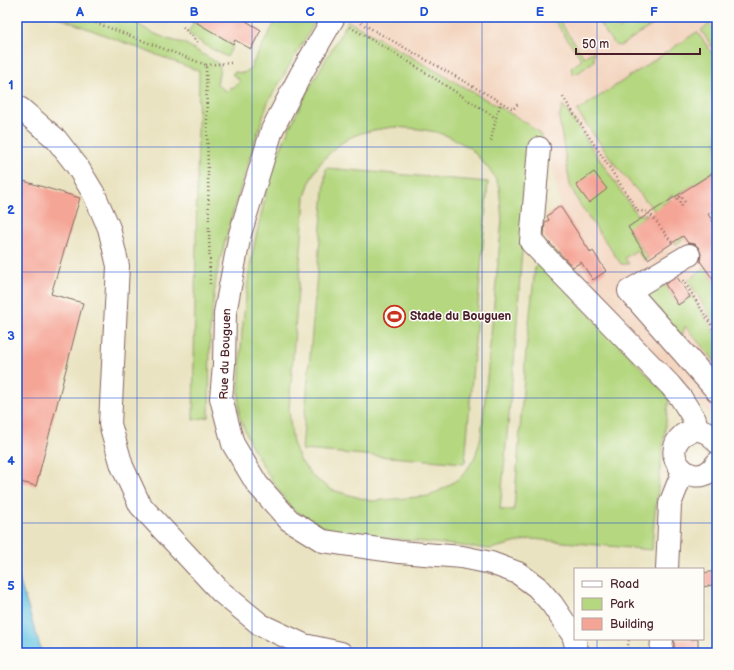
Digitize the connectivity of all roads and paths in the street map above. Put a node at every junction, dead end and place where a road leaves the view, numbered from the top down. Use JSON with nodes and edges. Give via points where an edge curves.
{"nodes":[{"id":1,"x":81,"y":17,"type":"edge"},
{"id":2,"x":637,"y":17,"type":"edge"},
{"id":3,"x":633,"y":19,"type":"dead end"},
{"id":4,"x":340,"y":21,"type":"edge"},
{"id":5,"x":362,"y":23,"type":"dead end"},
{"id":6,"x":183,"y":27,"type":"dead end"},
{"id":7,"x":199,"y":44,"type":"dead end"},
{"id":8,"x":231,"y":63,"type":"dead end"},
{"id":9,"x":206,"y":65,"type":"junction"},
{"id":10,"x":563,"y":97,"type":"dead end"},
{"id":11,"x":501,"y":102,"type":"junction"},
{"id":12,"x":518,"y":104,"type":"dead end"},
{"id":13,"x":17,"y":107,"type":"edge"},
{"id":14,"x":496,"y":118,"type":"junction"},
{"id":15,"x":491,"y":141,"type":"dead end"},
{"id":16,"x":538,"y":148,"type":"dead end"},
{"id":17,"x":686,"y":204,"type":"dead end"},
{"id":18,"x":682,"y":206,"type":"dead end"},
{"id":19,"x":682,"y":260,"type":"junction"},
{"id":20,"x":210,"y":287,"type":"dead end"},
{"id":21,"x":717,"y":334,"type":"edge"},
{"id":22,"x":717,"y":391,"type":"edge"},
{"id":23,"x":697,"y":430,"type":"junction"},
{"id":24,"x":717,"y":442,"type":"edge"},
{"id":25,"x":683,"y":471,"type":"junction"},
{"id":26,"x":715,"y":471,"type":"edge"},
{"id":27,"x":667,"y":568,"type":"edge"},
{"id":28,"x":629,"y":640,"type":"edge"},
{"id":29,"x":662,"y":640,"type":"edge"},
{"id":30,"x":341,"y":653,"type":"edge"},
{"id":31,"x":578,"y":653,"type":"edge"},
{"id":32,"x":627,"y":653,"type":"edge"},
{"id":33,"x":661,"y":653,"type":"edge"}],
"edges":[{"from":1,"to":9,"type":"path"},
{"from":2,"to":3,"type":"path"},
{"from":4,"to":14,"type":"path"},
{"from":4,"to":31,"type":"street","name":"Rue du Bouguen","via":[[301,74],[272,130],[240,234],[225,312],[221,398],[233,444],[257,484],[289,520],[323,541],[399,552],[462,557],[492,563],[518,573],[537,587],[552,604],[572,635]]},
{"from":5,"to":11,"type":"path"},
{"from":6,"to":7,"type":"path"},
{"from":8,"to":9,"type":"path"},
{"from":9,"to":20,"type":"path"},
{"from":10,"to":19,"type":"path","via":[[638,211],[649,212]]},
{"from":11,"to":12,"type":"path","via":[[513,108]]},
{"from":11,"to":14,"type":"path"},
{"from":13,"to":30,"type":"street","via":[[56,139],[77,166],[94,194],[109,228],[118,266],[110,424],[122,466],[140,505],[221,592],[261,625],[304,645]]},
{"from":14,"to":15,"type":"path"},
{"from":16,"to":23,"type":"street","via":[[531,242],[670,385],[695,420]]},
{"from":17,"to":18,"type":"path","via":[[681,196],[677,198]]},
{"from":19,"to":21,"type":"path","via":[[675,267]]},
{"from":19,"to":22,"type":"street","via":[[629,291]]},
{"from":23,"to":24,"type":"street","via":[[712,436]]},
{"from":23,"to":25,"type":"street","via":[[686,433],[679,438],[676,445],[674,457]]},
{"from":25,"to":26,"type":"street","via":[[694,476]]},
{"from":25,"to":27,"type":"street","via":[[670,504]]},
{"from":28,"to":32,"type":"path"},
{"from":29,"to":33,"type":"street"}]}
